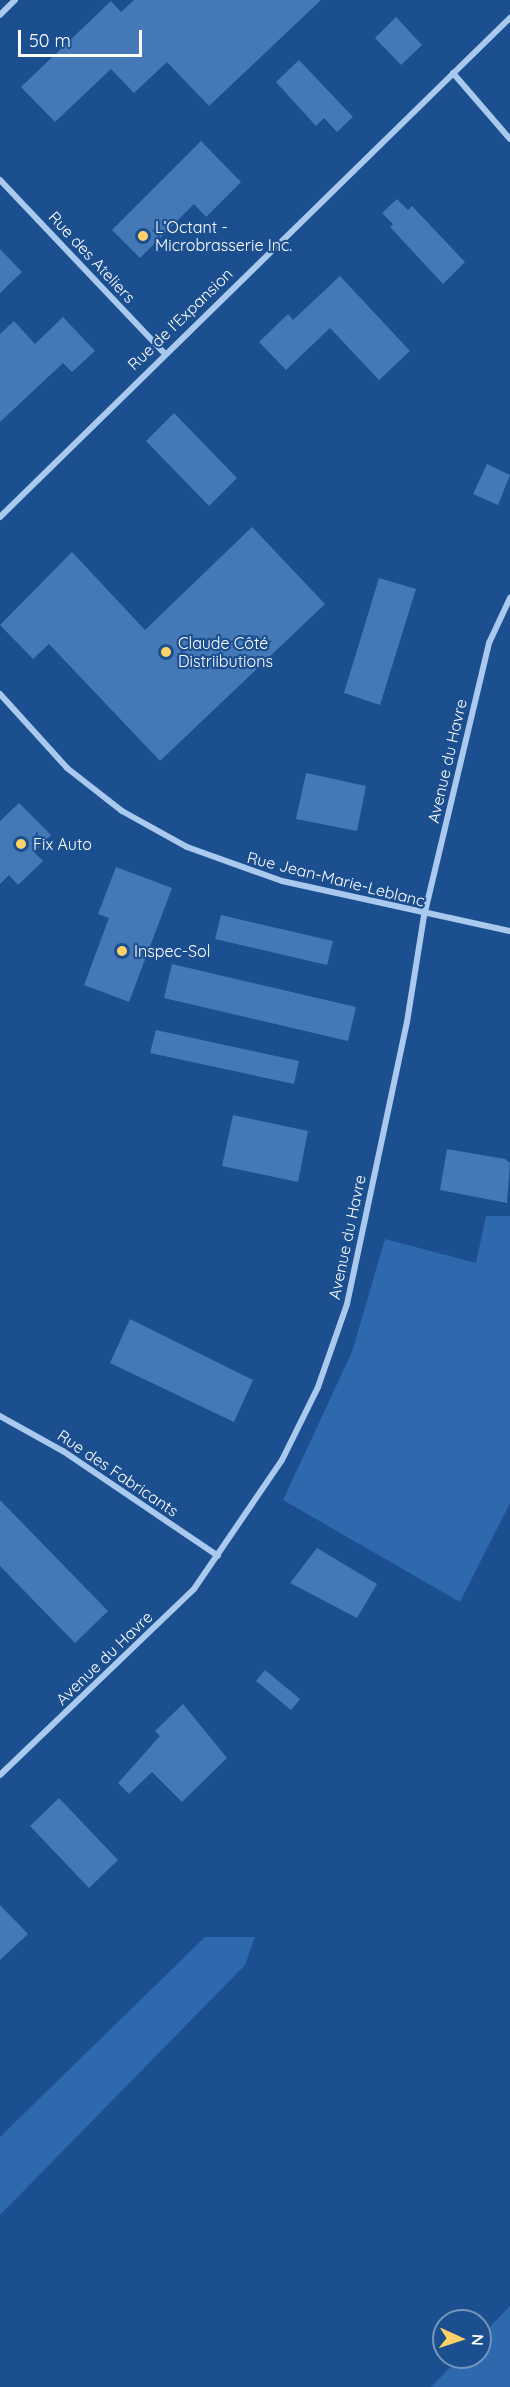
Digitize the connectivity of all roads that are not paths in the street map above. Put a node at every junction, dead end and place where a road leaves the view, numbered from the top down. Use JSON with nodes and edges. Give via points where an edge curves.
{"nodes":[{"id":1,"x":15,"y":0,"type":"edge"},
{"id":2,"x":0,"y":15,"type":"edge"},
{"id":3,"x":510,"y":18,"type":"edge"},
{"id":4,"x":453,"y":73,"type":"junction"},
{"id":5,"x":510,"y":139,"type":"edge"},
{"id":6,"x":0,"y":180,"type":"edge"},
{"id":7,"x":164,"y":353,"type":"junction"},
{"id":8,"x":0,"y":517,"type":"edge"},
{"id":9,"x":510,"y":598,"type":"edge"},
{"id":10,"x":0,"y":694,"type":"edge"},
{"id":11,"x":424,"y":916,"type":"junction"},
{"id":12,"x":510,"y":931,"type":"edge"},
{"id":13,"x":0,"y":1416,"type":"edge"},
{"id":14,"x":218,"y":1556,"type":"junction"},
{"id":15,"x":0,"y":1775,"type":"edge"}],
"edges":[{"from":1,"to":2,"type":"street"},
{"from":3,"to":4,"type":"street","name":"Rue de l'Expansion"},
{"from":4,"to":5,"type":"street"},
{"from":4,"to":7,"type":"street","name":"Rue de l'Expansion"},
{"from":6,"to":7,"type":"street","name":"Rue des Ateliers"},
{"from":7,"to":8,"type":"street","name":"Rue de l'Expansion"},
{"from":9,"to":11,"type":"street","name":"Avenue du Havre","via":[[489,643]]},
{"from":10,"to":11,"type":"street","name":"Rue Jean-Marie-Leblanc","via":[[67,768],[122,811],[187,848],[247,872]]},
{"from":11,"to":12,"type":"street","name":"Rue Jean-Marie-Leblanc"},
{"from":11,"to":14,"type":"street","name":"Avenue du Havre","via":[[407,1022],[347,1304],[318,1387],[282,1460]]},
{"from":13,"to":14,"type":"street","name":"Rue des Fabricants","via":[[63,1451]]},
{"from":14,"to":15,"type":"street","name":"Avenue du Havre","via":[[194,1590]]}]}
